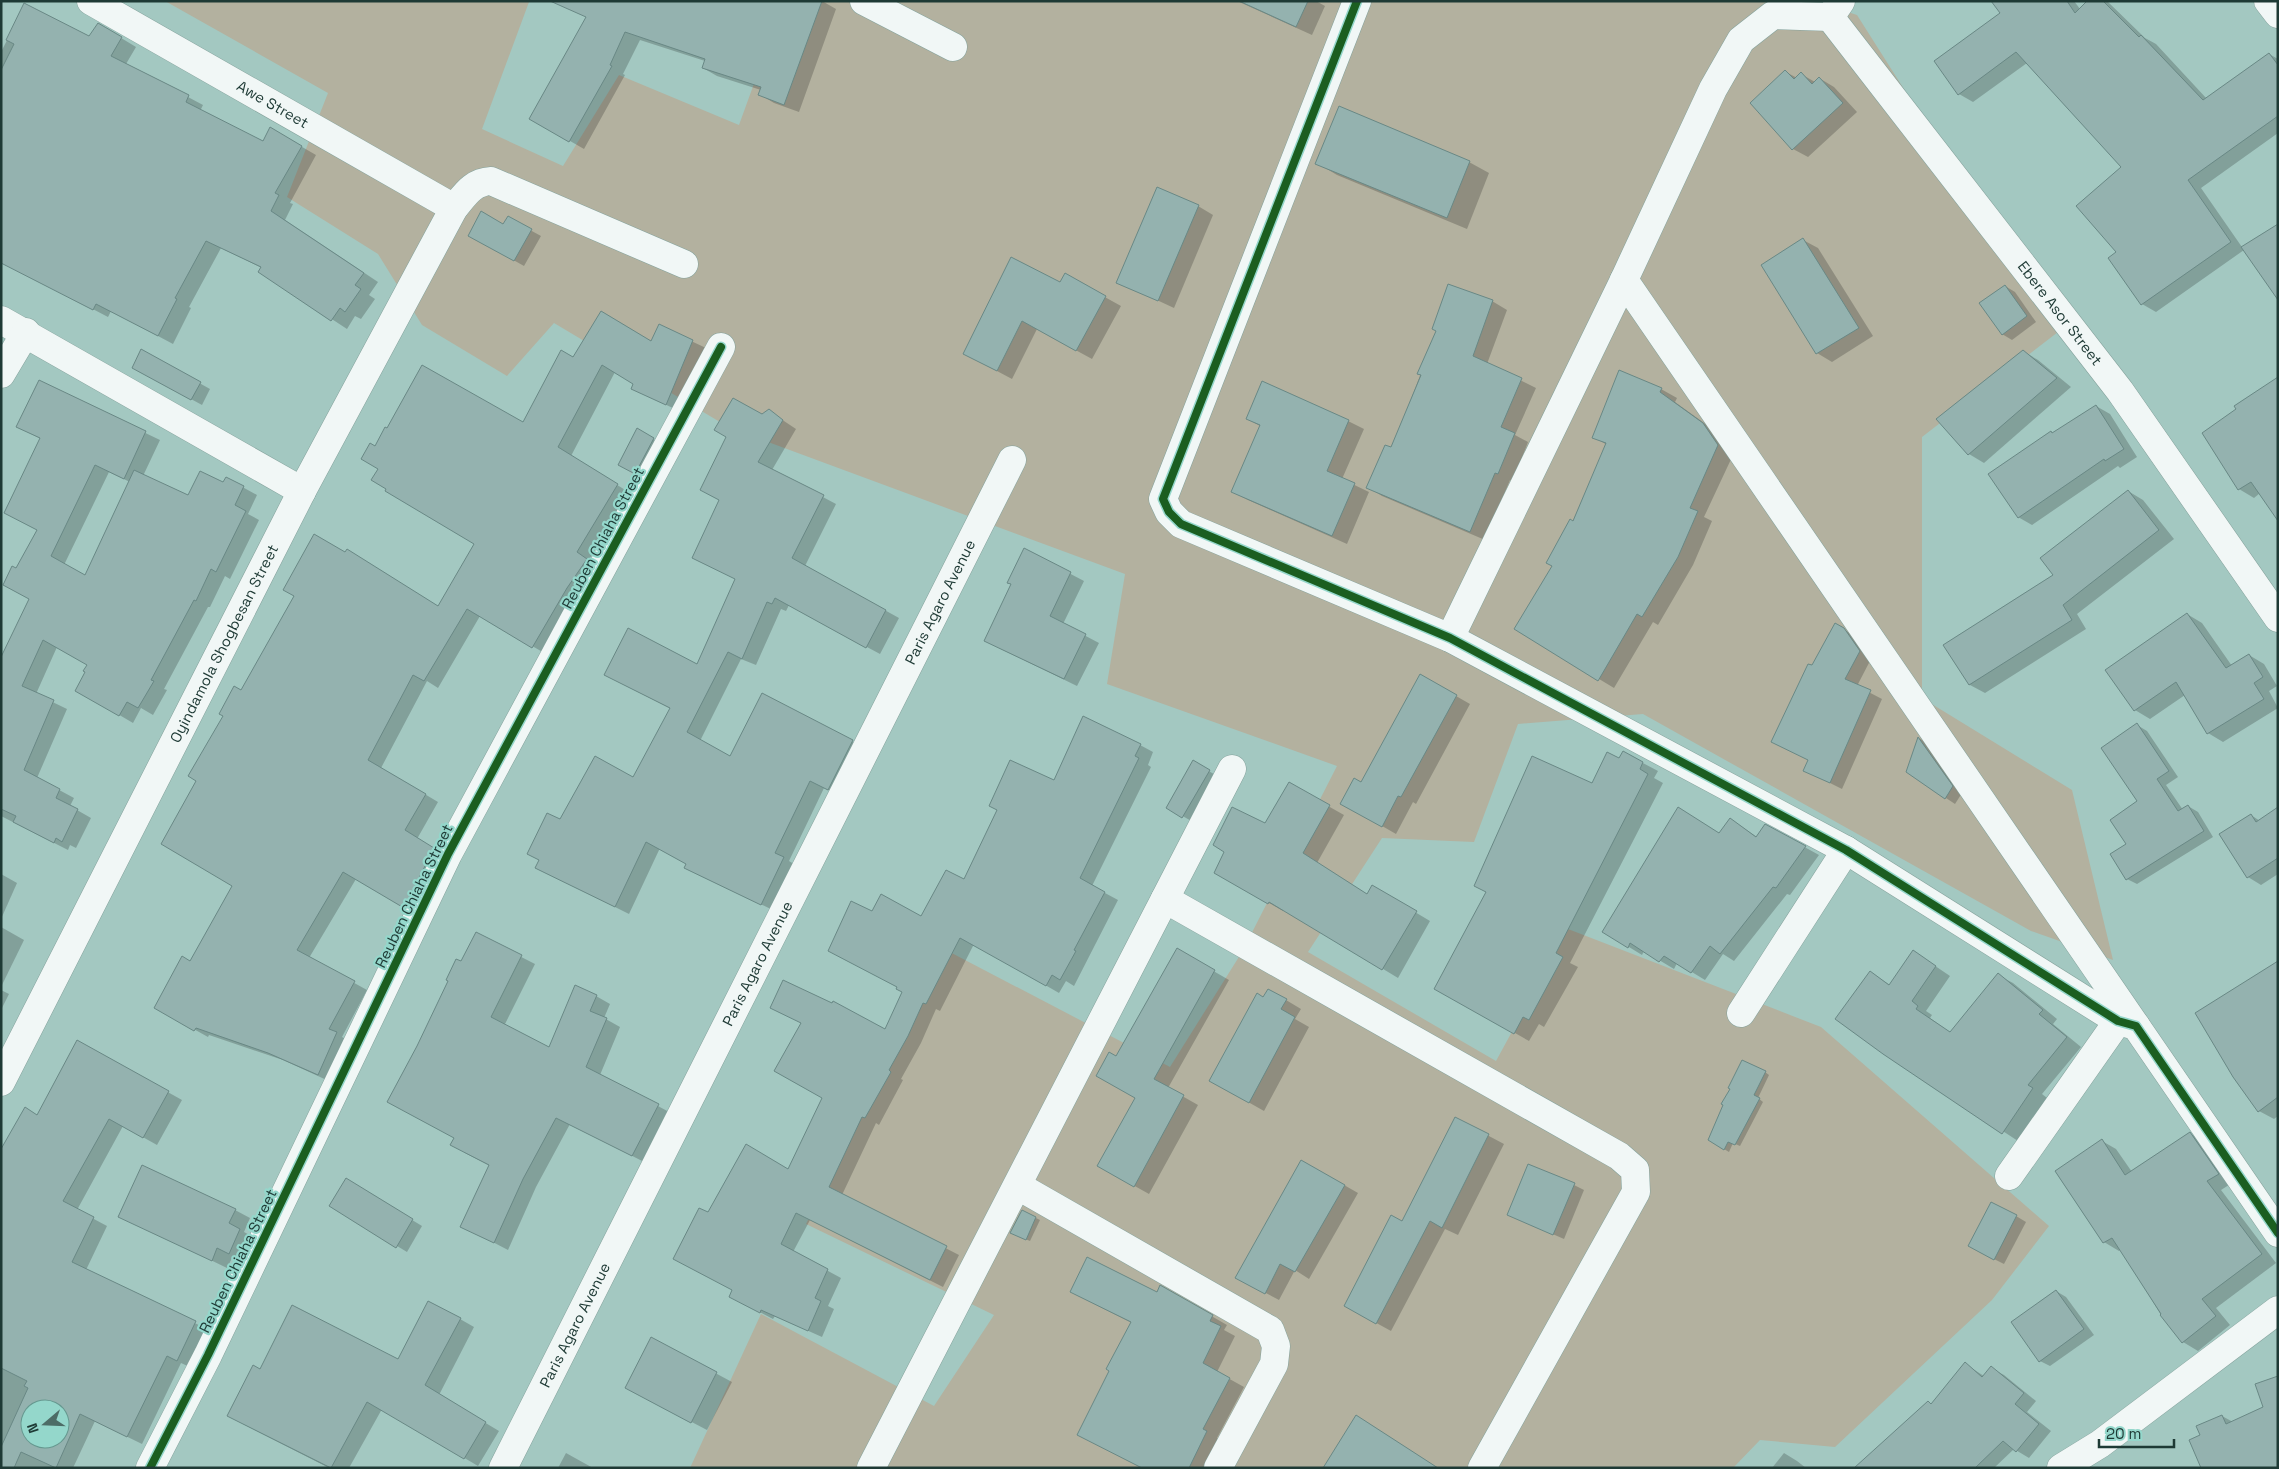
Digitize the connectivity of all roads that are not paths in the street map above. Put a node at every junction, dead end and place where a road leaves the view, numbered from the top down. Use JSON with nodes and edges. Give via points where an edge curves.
{"nodes":[{"id":1,"x":91,"y":1,"type":"edge"},
{"id":2,"x":864,"y":1,"type":"edge"},
{"id":3,"x":1356,"y":1,"type":"edge"},
{"id":4,"x":2268,"y":1,"type":"edge"},
{"id":5,"x":1835,"y":9,"type":"edge"},
{"id":6,"x":2278,"y":14,"type":"edge"},
{"id":7,"x":953,"y":47,"type":"dead end"},
{"id":8,"x":454,"y":208,"type":"junction"},
{"id":9,"x":684,"y":264,"type":"dead end"},
{"id":10,"x":1624,"y":280,"type":"junction"},
{"id":11,"x":1,"y":320,"type":"edge"},
{"id":12,"x":26,"y":332,"type":"junction"},
{"id":13,"x":721,"y":347,"type":"dead end"},
{"id":14,"x":1,"y":374,"type":"edge"},
{"id":15,"x":1012,"y":460,"type":"dead end"},
{"id":16,"x":302,"y":491,"type":"junction"},
{"id":17,"x":2278,"y":618,"type":"edge"},
{"id":18,"x":1450,"y":638,"type":"junction"},
{"id":19,"x":1232,"y":769,"type":"dead end"},
{"id":20,"x":1846,"y":850,"type":"junction"},
{"id":21,"x":1165,"y":899,"type":"junction"},
{"id":22,"x":1741,"y":1013,"type":"dead end"},
{"id":23,"x":2127,"y":1023,"type":"junction"},
{"id":24,"x":1,"y":1082,"type":"edge"},
{"id":25,"x":2009,"y":1176,"type":"dead end"},
{"id":26,"x":1018,"y":1186,"type":"junction"},
{"id":27,"x":2278,"y":1233,"type":"edge"},
{"id":28,"x":2278,"y":1310,"type":"edge"},
{"id":29,"x":150,"y":1468,"type":"edge"},
{"id":30,"x":503,"y":1468,"type":"edge"},
{"id":31,"x":872,"y":1468,"type":"edge"},
{"id":32,"x":1218,"y":1468,"type":"edge"},
{"id":33,"x":1482,"y":1468,"type":"edge"},
{"id":34,"x":2062,"y":1468,"type":"edge"}],
"edges":[{"from":1,"to":8,"type":"street","name":"Awe Street"},
{"from":2,"to":7,"type":"street"},
{"from":3,"to":18,"type":"street","via":[[1163,499],[1169,512],[1181,524]]},
{"from":4,"to":6,"type":"street"},
{"from":5,"to":10,"type":"street","via":[[1772,15],[1741,40],[1713,89]]},
{"from":5,"to":17,"type":"street","name":"Ebere Asor Street","via":[[2120,391]]},
{"from":8,"to":9,"type":"street","name":"Oyindamola Shogbesan Street","via":[[472,186],[481,181],[491,181]]},
{"from":8,"to":16,"type":"street","name":"Oyindamola Shogbesan Street"},
{"from":10,"to":18,"type":"street"},
{"from":10,"to":23,"type":"street"},
{"from":11,"to":12,"type":"street"},
{"from":12,"to":14,"type":"street"},
{"from":12,"to":16,"type":"street"},
{"from":13,"to":29,"type":"street","name":"Reuben Chiaha Street","via":[[448,854]]},
{"from":15,"to":30,"type":"street","name":"Paris Agaro Avenue"},
{"from":16,"to":24,"type":"street","name":"Oyindamola Shogbesan Street"},
{"from":18,"to":20,"type":"street"},
{"from":19,"to":21,"type":"street"},
{"from":20,"to":22,"type":"street"},
{"from":20,"to":23,"type":"street"},
{"from":21,"to":26,"type":"street"},
{"from":21,"to":33,"type":"street","via":[[1619,1156],[1635,1170],[1636,1192]]},
{"from":23,"to":25,"type":"street"},
{"from":23,"to":27,"type":"street"},
{"from":26,"to":31,"type":"street"},
{"from":26,"to":32,"type":"street","via":[[1270,1330],[1276,1346],[1274,1364]]},
{"from":28,"to":34,"type":"street","via":[[2100,1444]]}]}
